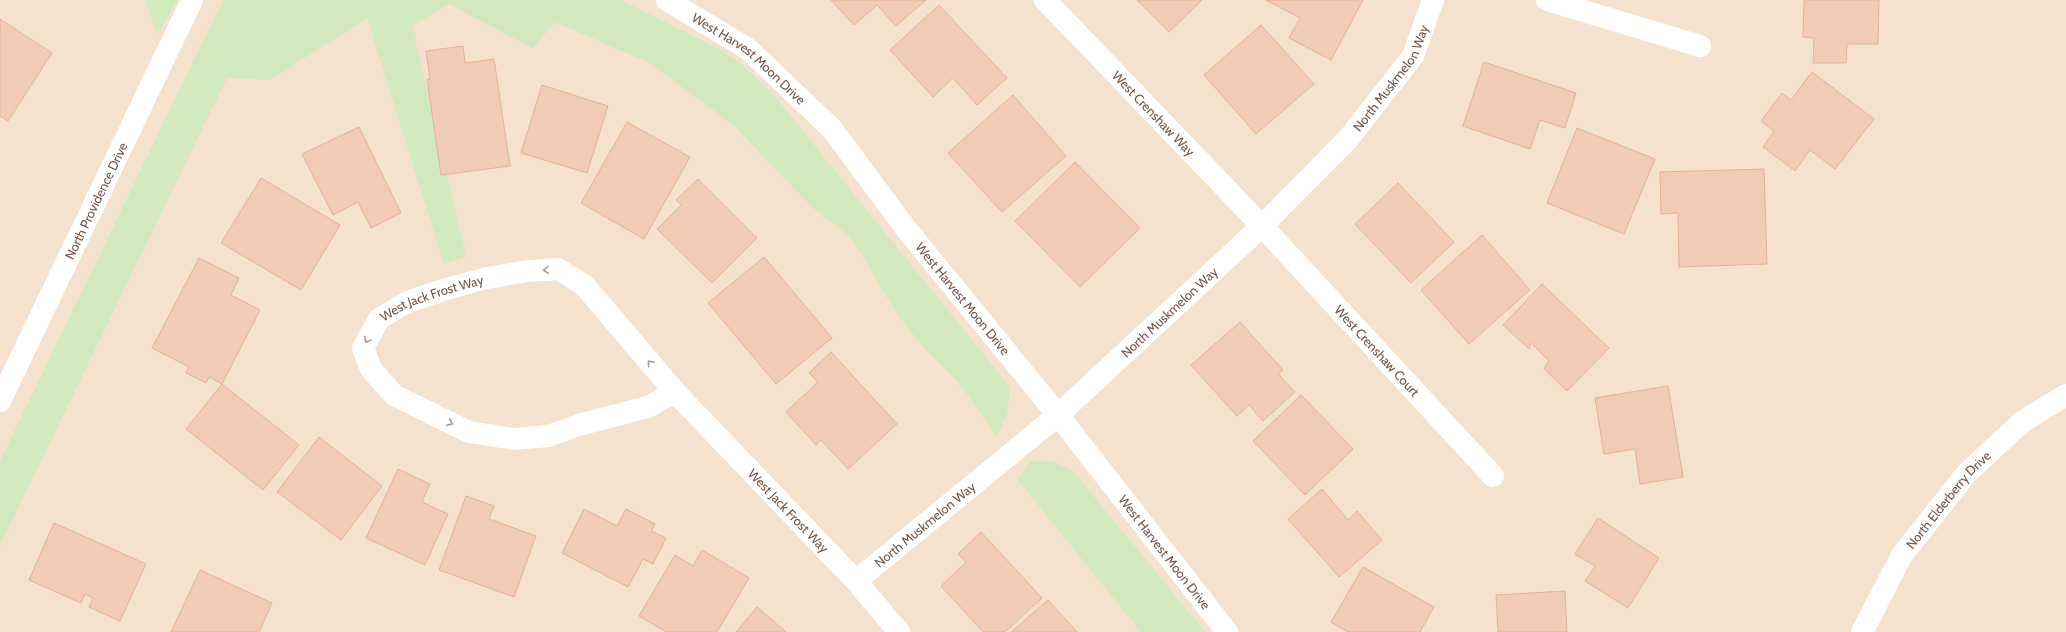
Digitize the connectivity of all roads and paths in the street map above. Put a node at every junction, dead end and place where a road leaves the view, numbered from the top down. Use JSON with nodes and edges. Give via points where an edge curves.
{"nodes":[{"id":1,"x":192,"y":0,"type":"edge"},
{"id":2,"x":667,"y":0,"type":"edge"},
{"id":3,"x":1045,"y":0,"type":"edge"},
{"id":4,"x":1433,"y":0,"type":"edge"},
{"id":5,"x":1547,"y":0,"type":"edge"},
{"id":6,"x":1700,"y":46,"type":"dead end"},
{"id":7,"x":1262,"y":226,"type":"junction"},
{"id":8,"x":675,"y":392,"type":"junction"},
{"id":9,"x":2066,"y":395,"type":"edge"},
{"id":10,"x":0,"y":401,"type":"edge"},
{"id":11,"x":1058,"y":415,"type":"junction"},
{"id":12,"x":1493,"y":476,"type":"dead end"},
{"id":13,"x":856,"y":582,"type":"junction"},
{"id":14,"x":899,"y":632,"type":"edge"},
{"id":15,"x":1228,"y":632,"type":"edge"},
{"id":16,"x":1862,"y":632,"type":"edge"}],
"edges":[{"from":1,"to":10,"type":"street","name":"North Providence Drive"},
{"from":2,"to":11,"type":"street","name":"West Harvest Moon Drive","via":[[748,48],[832,130],[907,230]]},
{"from":3,"to":7,"type":"street","name":"West Crenshaw Way"},
{"from":4,"to":7,"type":"street","name":"North Muskmelon Way","via":[[1413,56],[1348,139]]},
{"from":5,"to":6,"type":"street"},
{"from":7,"to":11,"type":"street","name":"North Muskmelon Way"},
{"from":7,"to":12,"type":"street","name":"West Crenshaw Court"},
{"from":8,"to":8,"type":"street","name":"West Jack Frost Way","one_way":true,"via":[[584,285],[558,269],[487,278],[405,304],[379,320],[362,348],[371,369],[394,395],[469,432],[514,439],[548,436],[582,424],[648,407]]},
{"from":8,"to":13,"type":"street","name":"West Jack Frost Way"},
{"from":9,"to":16,"type":"street","name":"North Elderberry Drive","via":[[2022,422],[1967,473],[1902,555]]},
{"from":11,"to":13,"type":"street","name":"North Muskmelon Way"},
{"from":11,"to":15,"type":"street","name":"West Harvest Moon Drive"},
{"from":13,"to":14,"type":"street","name":"West Jack Frost Way"}]}
